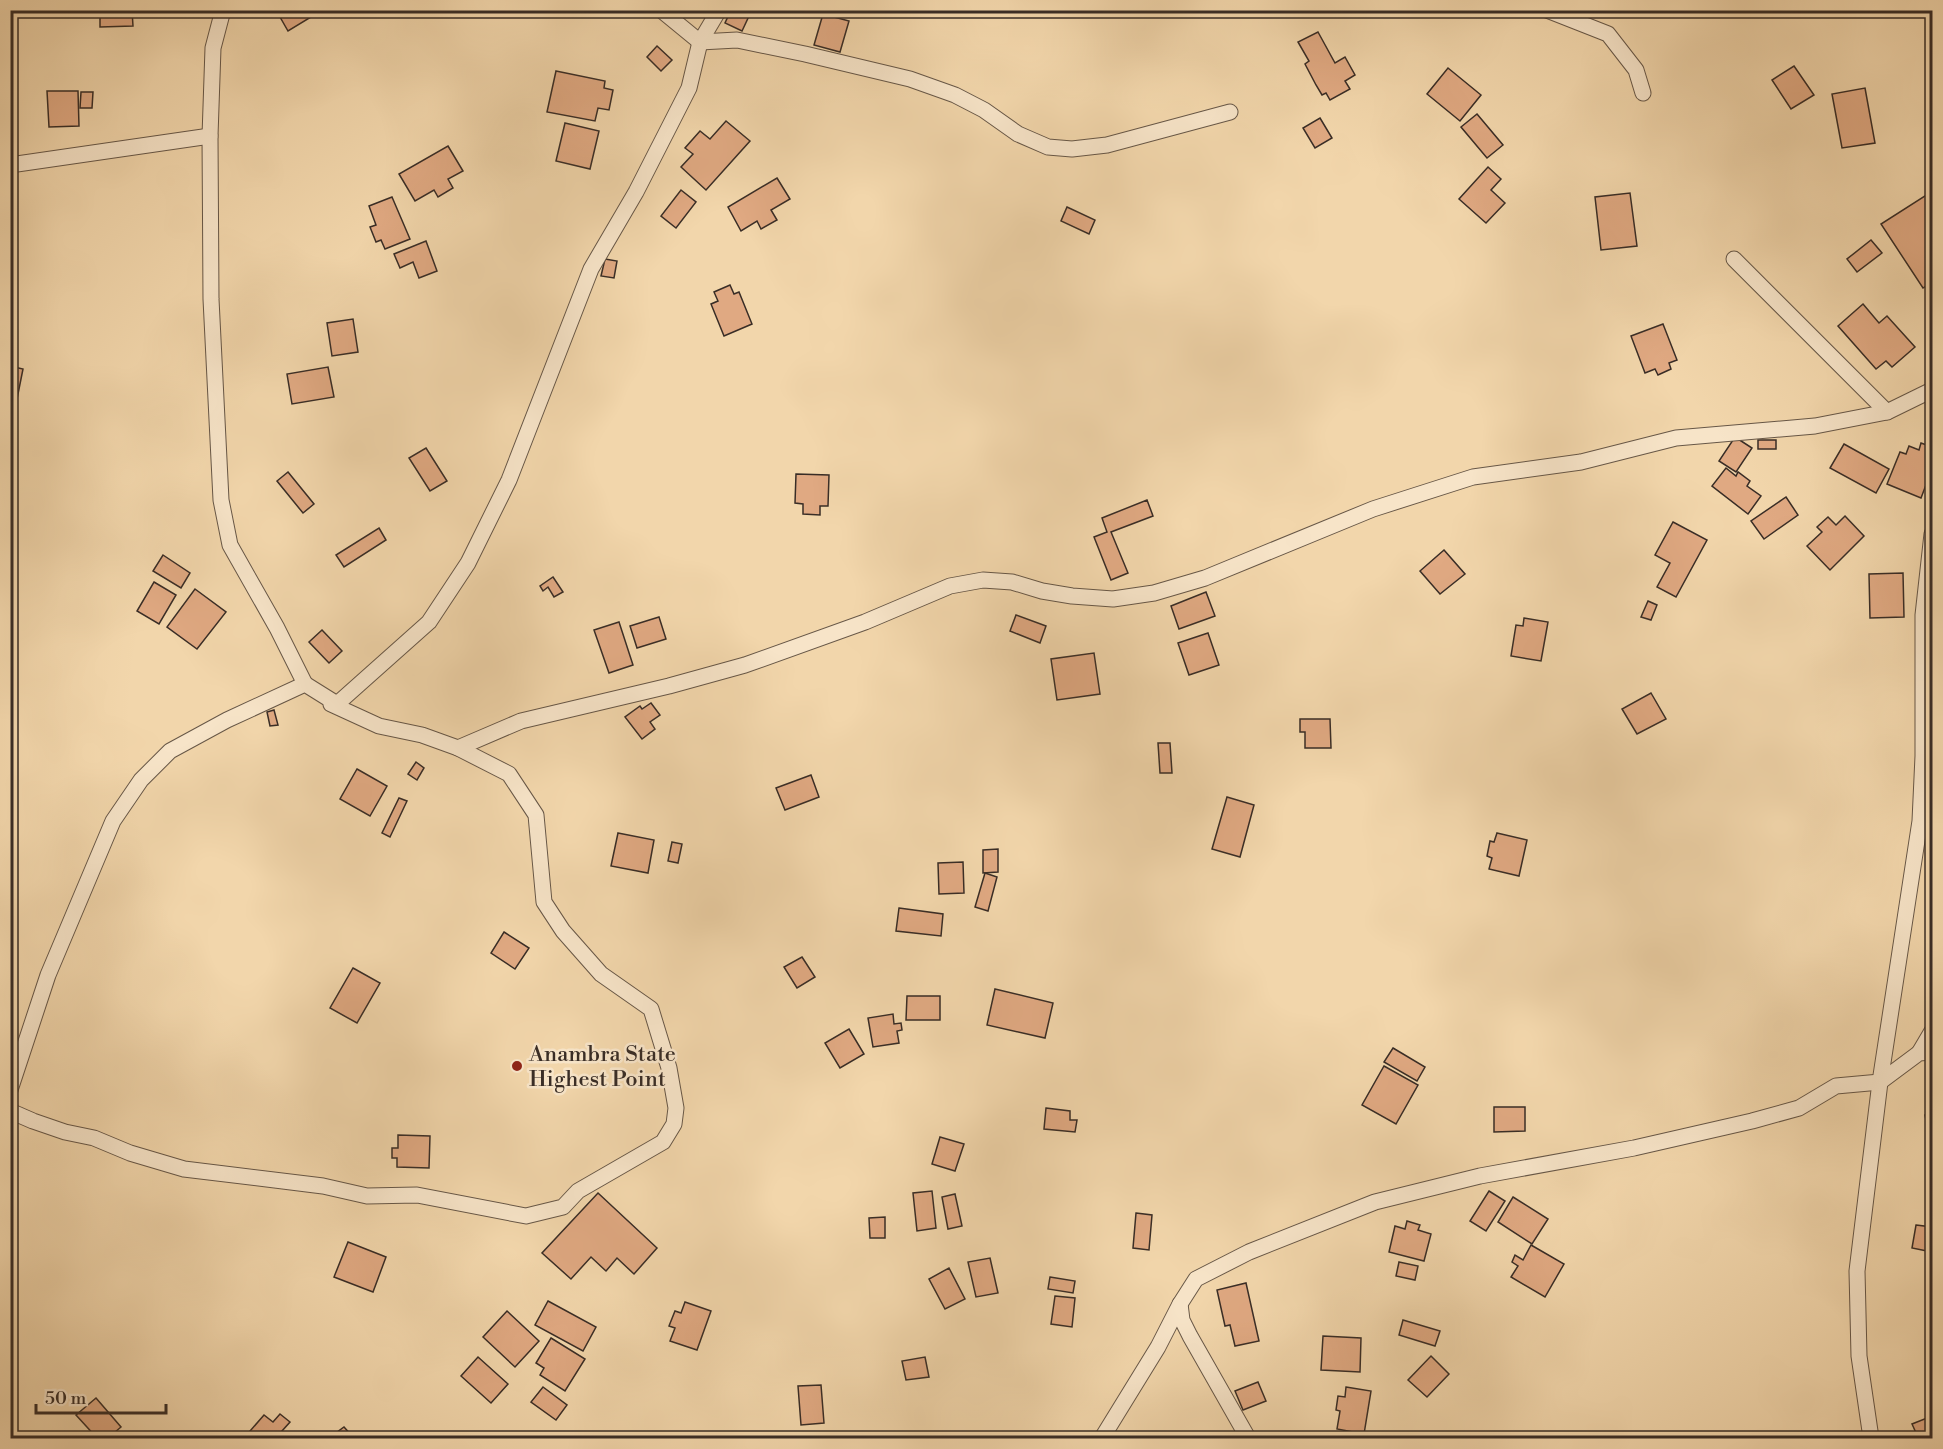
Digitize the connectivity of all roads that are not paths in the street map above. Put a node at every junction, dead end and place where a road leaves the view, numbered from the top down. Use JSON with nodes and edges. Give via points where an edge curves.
{"nodes":[{"id":1,"x":224,"y":10,"type":"edge"},
{"id":2,"x":661,"y":10,"type":"edge"},
{"id":3,"x":719,"y":10,"type":"edge"},
{"id":4,"x":1547,"y":10,"type":"edge"},
{"id":5,"x":700,"y":42,"type":"junction"},
{"id":6,"x":1643,"y":93,"type":"dead end"},
{"id":7,"x":1230,"y":112,"type":"dead end"},
{"id":8,"x":210,"y":136,"type":"junction"},
{"id":9,"x":10,"y":165,"type":"edge"},
{"id":10,"x":1734,"y":259,"type":"dead end"},
{"id":11,"x":1932,"y":390,"type":"edge"},
{"id":12,"x":1887,"y":412,"type":"junction"},
{"id":13,"x":1932,"y":534,"type":"edge"},
{"id":14,"x":305,"y":684,"type":"junction"},
{"id":15,"x":337,"y":704,"type":"junction"},
{"id":16,"x":458,"y":748,"type":"junction"},
{"id":17,"x":1932,"y":1030,"type":"edge"},
{"id":18,"x":1926,"y":1053,"type":"edge"},
{"id":19,"x":1880,"y":1082,"type":"junction"},
{"id":20,"x":10,"y":1090,"type":"edge"},
{"id":21,"x":10,"y":1111,"type":"edge"},
{"id":22,"x":1180,"y":1304,"type":"junction"},
{"id":23,"x":1102,"y":1438,"type":"edge"},
{"id":24,"x":1248,"y":1438,"type":"edge"},
{"id":25,"x":1870,"y":1438,"type":"edge"}],
"edges":[{"from":1,"to":8,"type":"street","via":[[213,48]]},
{"from":2,"to":5,"type":"street"},
{"from":3,"to":5,"type":"street"},
{"from":4,"to":6,"type":"street","via":[[1608,34],[1636,70]]},
{"from":5,"to":7,"type":"street","via":[[736,40],[910,79],[955,95],[1018,134],[1048,147],[1107,145]]},
{"from":5,"to":15,"type":"street","via":[[689,88],[591,269],[509,480],[468,563],[429,622]]},
{"from":8,"to":9,"type":"street"},
{"from":8,"to":14,"type":"street","via":[[211,299],[221,500],[230,545]]},
{"from":10,"to":12,"type":"street"},
{"from":11,"to":12,"type":"street"},
{"from":12,"to":16,"type":"street","via":[[1815,426],[1676,438],[1581,462],[1473,477],[1373,509],[1205,578],[1154,592],[1113,599],[1042,591],[1012,582],[983,580],[950,586],[865,622],[745,665],[520,721]]},
{"from":13,"to":19,"type":"street","via":[[1923,615],[1920,822]]},
{"from":14,"to":15,"type":"street"},
{"from":14,"to":20,"type":"street","via":[[171,751],[141,780],[113,821],[48,975]]},
{"from":15,"to":16,"type":"street","via":[[331,704],[379,726]]},
{"from":16,"to":21,"type":"street","via":[[509,774],[536,815],[544,902],[600,974],[651,1009],[667,1058],[676,1108],[674,1124],[663,1142],[578,1191],[563,1207],[526,1216],[417,1195],[368,1196],[322,1186],[184,1169]]},
{"from":17,"to":18,"type":"street"},
{"from":18,"to":19,"type":"street"},
{"from":19,"to":22,"type":"street","via":[[1836,1086],[1799,1108],[1752,1121],[1634,1148],[1480,1176],[1375,1202],[1249,1252],[1196,1279]]},
{"from":19,"to":25,"type":"street","via":[[1857,1271],[1859,1356]]},
{"from":22,"to":23,"type":"street"},
{"from":22,"to":24,"type":"street","via":[[1186,1328]]}]}
